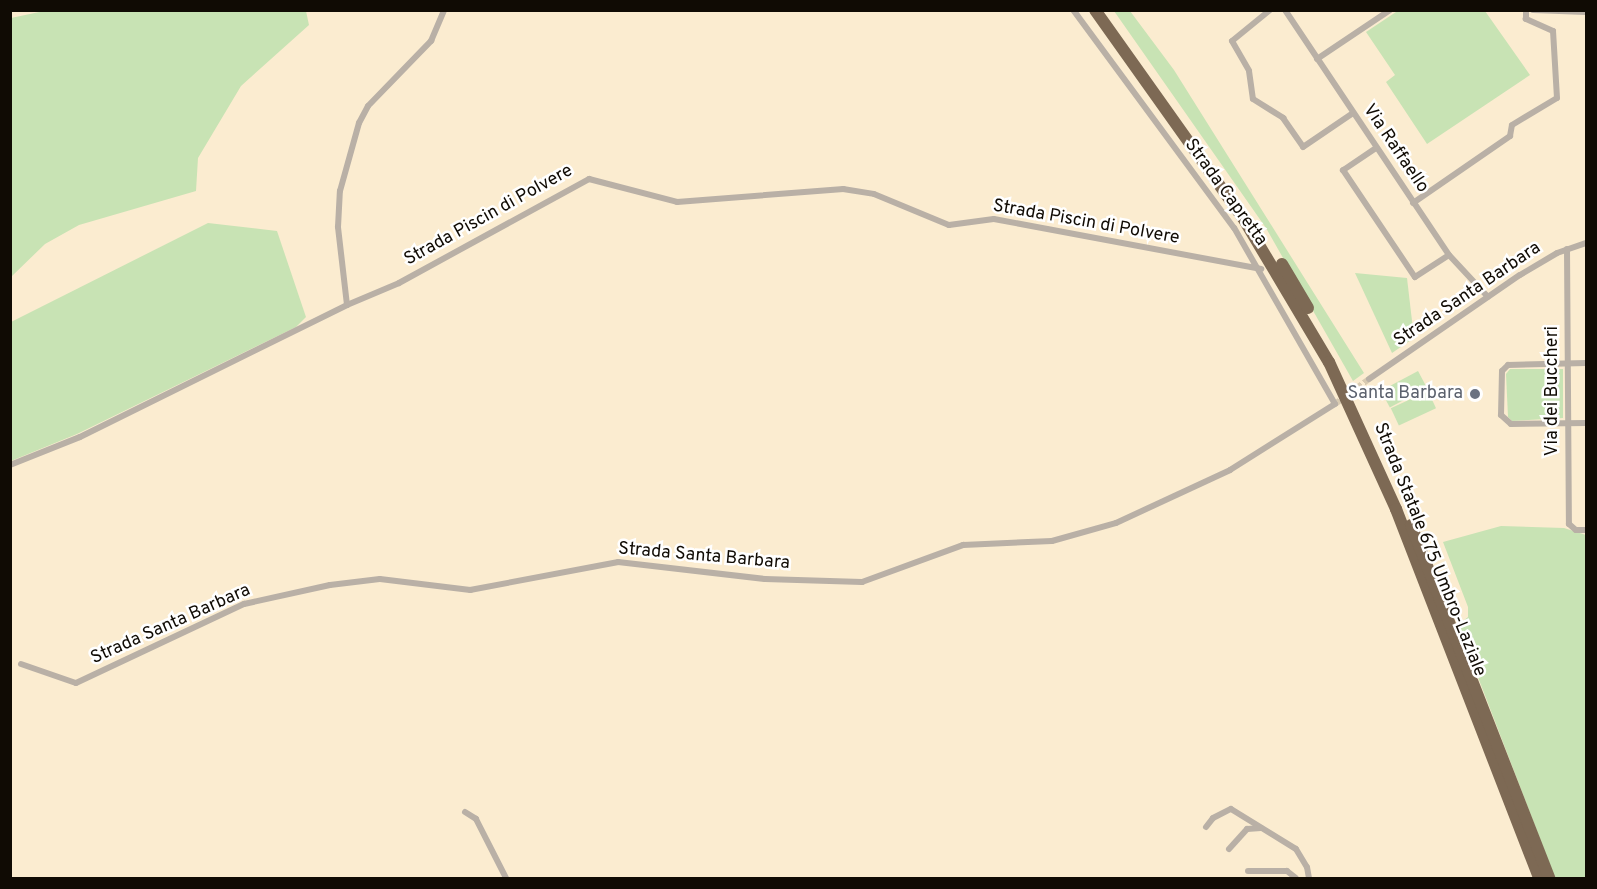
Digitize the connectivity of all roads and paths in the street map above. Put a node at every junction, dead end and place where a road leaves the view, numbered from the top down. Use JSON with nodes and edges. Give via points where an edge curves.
{"nodes":[{"id":1,"x":444,"y":10,"type":"edge"},
{"id":2,"x":1073,"y":10,"type":"edge"},
{"id":3,"x":1095,"y":10,"type":"edge"},
{"id":4,"x":1105,"y":10,"type":"edge"},
{"id":5,"x":1270,"y":10,"type":"edge"},
{"id":6,"x":1285,"y":10,"type":"edge"},
{"id":7,"x":1390,"y":10,"type":"edge"},
{"id":8,"x":1526,"y":10,"type":"edge"},
{"id":9,"x":1533,"y":10,"type":"edge"},
{"id":10,"x":1587,"y":12,"type":"edge"},
{"id":11,"x":1317,"y":59,"type":"junction"},
{"id":12,"x":1353,"y":113,"type":"junction"},
{"id":13,"x":1376,"y":148,"type":"junction"},
{"id":14,"x":1413,"y":203,"type":"junction"},
{"id":15,"x":1587,"y":243,"type":"edge"},
{"id":16,"x":1567,"y":249,"type":"junction"},
{"id":17,"x":1449,"y":255,"type":"junction"},
{"id":18,"x":1261,"y":269,"type":"junction"},
{"id":19,"x":1488,"y":297,"type":"junction"},
{"id":20,"x":347,"y":304,"type":"junction"},
{"id":21,"x":1568,"y":363,"type":"junction"},
{"id":22,"x":1587,"y":363,"type":"edge"},
{"id":23,"x":1369,"y":379,"type":"tunnel mouth"},
{"id":24,"x":1335,"y":404,"type":"joint"},
{"id":25,"x":1587,"y":423,"type":"edge"},
{"id":26,"x":1568,"y":424,"type":"junction"},
{"id":27,"x":10,"y":465,"type":"edge"},
{"id":28,"x":1587,"y":530,"type":"edge"},
{"id":29,"x":21,"y":664,"type":"dead end"},
{"id":30,"x":465,"y":812,"type":"dead end"},
{"id":31,"x":1206,"y":827,"type":"dead end"},
{"id":32,"x":1262,"y":828,"type":"junction"},
{"id":33,"x":1228,"y":849,"type":"dead end"},
{"id":34,"x":1248,"y":871,"type":"dead end"},
{"id":35,"x":506,"y":879,"type":"edge"},
{"id":36,"x":1296,"y":879,"type":"edge"},
{"id":37,"x":1309,"y":879,"type":"edge"},
{"id":38,"x":1539,"y":879,"type":"edge"},
{"id":39,"x":1548,"y":879,"type":"edge"}],
"edges":[{"from":1,"to":20,"type":"street","via":[[431,41],[368,106],[359,123],[339,200],[338,227]]},
{"from":2,"to":18,"type":"street","name":"Strada Capretta"},
{"from":3,"to":38,"type":"highway","name":"Strada Statale 675 Umbro-Laziale","via":[[1254,235],[1329,362],[1395,509]]},
{"from":4,"to":39,"type":"highway","name":"Strada Statale 675 Umbro-Laziale","via":[[1250,214],[1336,360],[1403,505]]},
{"from":5,"to":12,"type":"street","via":[[1232,41],[1249,71],[1253,99],[1283,118],[1303,147]]},
{"from":6,"to":11,"type":"street","name":"Via Raffaello"},
{"from":7,"to":11,"type":"street"},
{"from":8,"to":14,"type":"street","via":[[1526,19],[1553,32],[1557,98],[1512,125],[1510,136]]},
{"from":9,"to":10,"type":"street"},
{"from":11,"to":12,"type":"street","name":"Via Raffaello"},
{"from":12,"to":13,"type":"street","name":"Via Raffaello"},
{"from":13,"to":14,"type":"street","name":"Via Raffaello"},
{"from":13,"to":17,"type":"street","via":[[1343,170],[1415,277]]},
{"from":14,"to":17,"type":"street","name":"Via Raffaello"},
{"from":15,"to":16,"type":"street","name":"Strada Santa Barbara"},
{"from":16,"to":19,"type":"street","name":"Strada Santa Barbara"},
{"from":16,"to":21,"type":"street","name":"Via dei Buccheri"},
{"from":17,"to":19,"type":"street","name":"Via Raffaello"},
{"from":18,"to":20,"type":"street","name":"Strada Piscin di Polvere","via":[[994,219],[949,225],[874,194],[843,189],[677,202],[589,179],[399,283]]},
{"from":18,"to":24,"type":"street","name":"Strada Capretta"},
{"from":19,"to":23,"type":"street","name":"Strada Santa Barbara"},
{"from":20,"to":27,"type":"street","name":"Strada Piscin di Polvere","via":[[80,437]]},
{"from":21,"to":22,"type":"street"},
{"from":21,"to":26,"type":"street","name":"Via dei Buccheri"},
{"from":21,"to":26,"type":"street","via":[[1505,367],[1501,415],[1512,424]]},
{"from":24,"to":29,"type":"street","name":"Strada Santa Barbara","via":[[1230,470],[1116,522],[1052,541],[963,545],[862,582],[765,579],[618,562],[470,591],[380,579],[330,585],[244,604],[76,683]]},
{"from":25,"to":26,"type":"street"},
{"from":26,"to":28,"type":"street","name":"Via dei Buccheri","via":[[1569,524],[1576,530]]},
{"from":30,"to":35,"type":"street","via":[[476,819]]},
{"from":31,"to":32,"type":"street","via":[[1231,809]]},
{"from":32,"to":33,"type":"street","via":[[1247,829]]},
{"from":32,"to":37,"type":"street","via":[[1296,849]]},
{"from":34,"to":36,"type":"street","via":[[1287,871]]}]}
